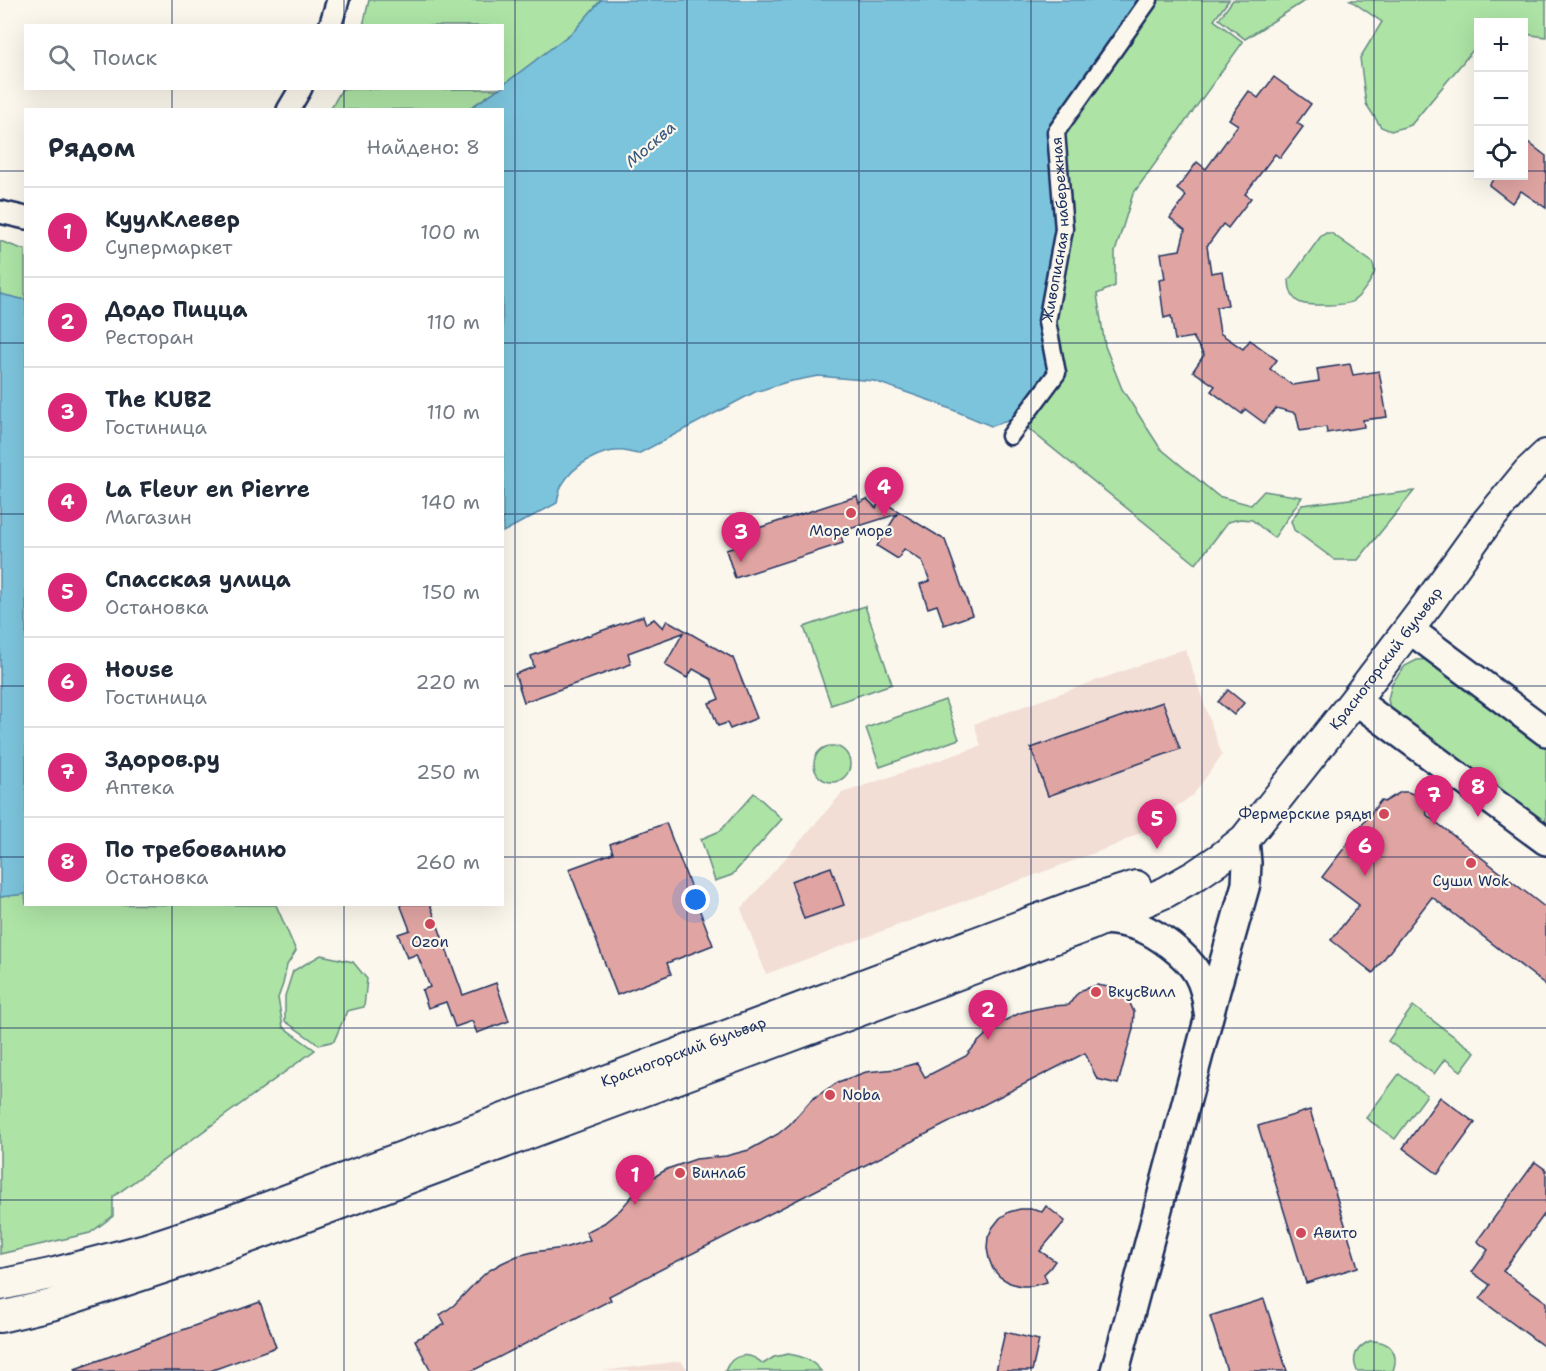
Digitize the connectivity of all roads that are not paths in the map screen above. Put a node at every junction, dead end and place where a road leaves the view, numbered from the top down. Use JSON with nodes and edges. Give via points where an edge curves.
{"nodes":[{"id":1,"x":338,"y":0,"type":"edge"},
{"id":2,"x":1149,"y":0,"type":"edge"},
{"id":3,"x":331,"y":24,"type":"edge"},
{"id":4,"x":300,"y":90,"type":"edge"},
{"id":5,"x":289,"y":108,"type":"edge"},
{"id":6,"x":0,"y":212,"type":"edge"},
{"id":7,"x":24,"y":218,"type":"edge"},
{"id":8,"x":1010,"y":436,"type":"dead end"},
{"id":9,"x":1546,"y":455,"type":"edge"},
{"id":10,"x":1409,"y":629,"type":"junction"},
{"id":11,"x":1355,"y":700,"type":"junction"},
{"id":12,"x":1546,"y":732,"type":"edge"},
{"id":13,"x":1245,"y":839,"type":"junction"},
{"id":14,"x":1546,"y":841,"type":"edge"},
{"id":15,"x":1221,"y":858,"type":"junction"},
{"id":16,"x":1102,"y":920,"type":"junction"},
{"id":17,"x":1208,"y":1019,"type":"junction"},
{"id":18,"x":0,"y":1285,"type":"edge"},
{"id":19,"x":0,"y":1317,"type":"edge"},
{"id":20,"x":1115,"y":1371,"type":"edge"}],
"edges":[{"from":1,"to":3,"type":"street"},
{"from":2,"to":8,"type":"street","name":"Живописная набережная","via":[[1056,132],[1064,229],[1047,322],[1057,373]]},
{"from":4,"to":5,"type":"street"},
{"from":6,"to":7,"type":"street"},
{"from":9,"to":10,"type":"main road","name":"Красногорский бульвар","via":[[1486,523]]},
{"from":10,"to":11,"type":"main road","name":"Красногорский бульвар"},
{"from":10,"to":12,"type":"street"},
{"from":11,"to":13,"type":"main road","name":"Красногорский бульвар"},
{"from":11,"to":14,"type":"street"},
{"from":13,"to":15,"type":"main road","name":"Красногорский бульвар"},
{"from":13,"to":17,"type":"street","via":[[1246,884]]},
{"from":15,"to":16,"type":"main road","name":"Красногорский бульвар","via":[[1166,892]]},
{"from":15,"to":18,"type":"main road","name":"Красногорский бульвар","via":[[1082,903],[282,1202],[146,1249]]},
{"from":16,"to":17,"type":"street","via":[[1140,926],[1186,957],[1200,978]]},
{"from":16,"to":19,"type":"main road","name":"Красногорский бульвар","via":[[155,1272]]},
{"from":17,"to":20,"type":"street"}]}
